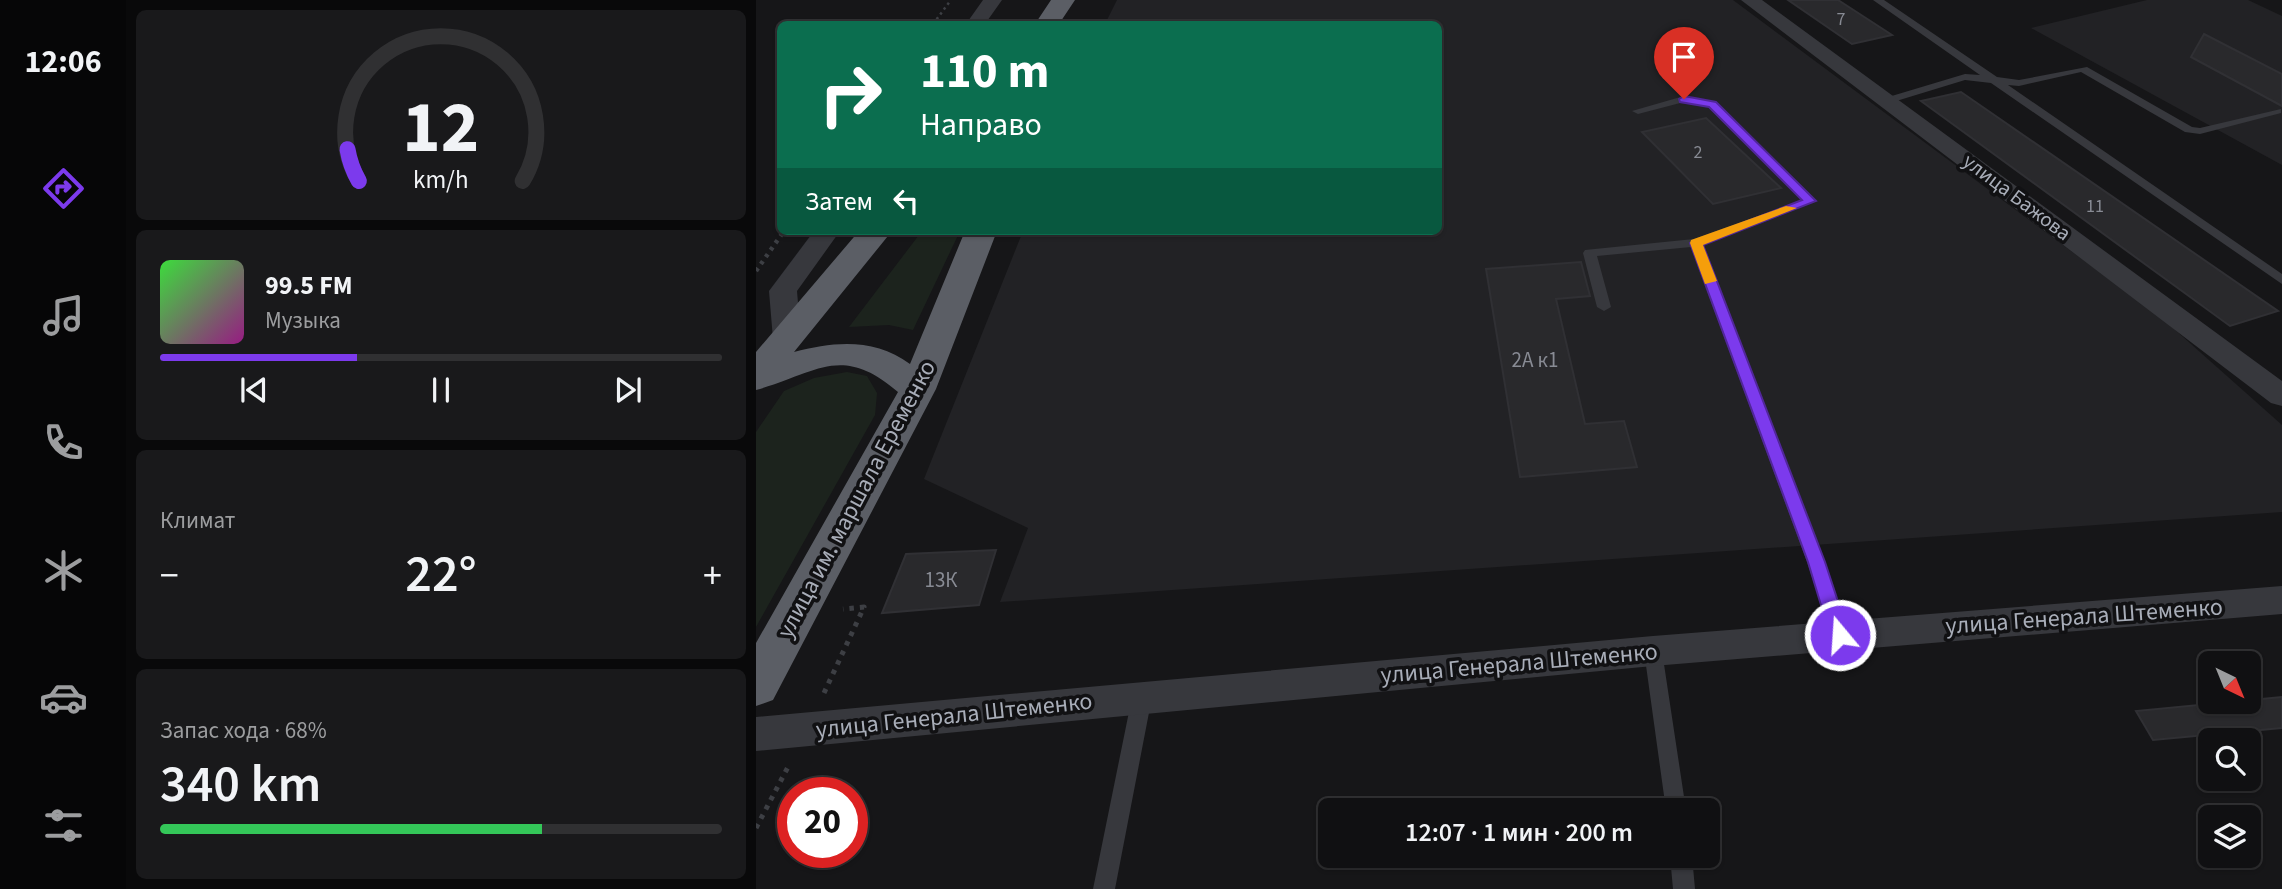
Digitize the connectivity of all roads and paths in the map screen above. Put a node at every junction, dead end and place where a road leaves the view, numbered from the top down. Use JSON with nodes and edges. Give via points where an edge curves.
{"nodes":[{"id":1,"x":951,"y":0,"type":"edge"},
{"id":2,"x":993,"y":0,"type":"edge"},
{"id":3,"x":1063,"y":0,"type":"edge"},
{"id":4,"x":1087,"y":0,"type":"edge"},
{"id":5,"x":1750,"y":0,"type":"edge"},
{"id":6,"x":1878,"y":0,"type":"edge"},
{"id":7,"x":935,"y":21,"type":"edge"},
{"id":8,"x":977,"y":21,"type":"edge"},
{"id":9,"x":1049,"y":21,"type":"edge"},
{"id":10,"x":1075,"y":21,"type":"edge"},
{"id":11,"x":1989,"y":78,"type":"junction"},
{"id":12,"x":1889,"y":100,"type":"junction"},
{"id":13,"x":1637,"y":111,"type":"dead end"},
{"id":14,"x":2277,"y":111,"type":"dead end"},
{"id":15,"x":782,"y":235,"type":"edge"},
{"id":16,"x":824,"y":235,"type":"edge"},
{"id":17,"x":873,"y":235,"type":"edge"},
{"id":18,"x":979,"y":235,"type":"edge"},
{"id":19,"x":1696,"y":243,"type":"junction"},
{"id":20,"x":756,"y":271,"type":"edge"},
{"id":21,"x":2282,"y":280,"type":"edge"},
{"id":22,"x":1604,"y":307,"type":"dead end"},
{"id":23,"x":787,"y":339,"type":"junction"},
{"id":24,"x":756,"y":377,"type":"edge"},
{"id":25,"x":918,"y":390,"type":"junction"},
{"id":26,"x":2280,"y":391,"type":"edge"},
{"id":27,"x":2282,"y":600,"type":"edge"},
{"id":28,"x":1840,"y":635,"type":"junction"},
{"id":29,"x":1653,"y":651,"type":"junction"},
{"id":30,"x":756,"y":686,"type":"edge"},
{"id":31,"x":1142,"y":696,"type":"junction"},
{"id":32,"x":756,"y":734,"type":"edge"},
{"id":33,"x":1674,"y":798,"type":"edge"},
{"id":34,"x":1682,"y":868,"type":"edge"},
{"id":35,"x":1104,"y":889,"type":"edge"},
{"id":36,"x":1684,"y":889,"type":"edge"}],
"edges":[{"from":1,"to":7,"type":"path"},
{"from":2,"to":8,"type":"street"},
{"from":3,"to":9,"type":"highway"},
{"from":4,"to":10,"type":"highway"},
{"from":5,"to":12,"type":"street","name":"улица Бажова"},
{"from":6,"to":11,"type":"lane"},
{"from":11,"to":12,"type":"lane","via":[[1965,77]]},
{"from":11,"to":14,"type":"lane","via":[[2019,83],[2083,69],[2189,130]]},
{"from":11,"to":21,"type":"lane"},
{"from":12,"to":26,"type":"street","name":"улица Бажова"},
{"from":13,"to":19,"type":"lane","via":[[1684,99],[1712,104],[1810,201]]},
{"from":15,"to":20,"type":"path"},
{"from":16,"to":23,"type":"street","via":[[783,291]]},
{"from":17,"to":23,"type":"highway"},
{"from":18,"to":25,"type":"highway","name":"улица им. маршала Еременко"},
{"from":19,"to":22,"type":"lane","via":[[1590,253]]},
{"from":19,"to":28,"type":"lane"},
{"from":23,"to":24,"type":"highway"},
{"from":24,"to":25,"type":"highway","via":[[806,359],[846,353],[879,360]]},
{"from":25,"to":30,"type":"highway","name":"улица им. маршала Еременко"},
{"from":27,"to":28,"type":"street","name":"улица Генерала Штеменко"},
{"from":28,"to":29,"type":"street","name":"улица Генерала Штеменко"},
{"from":29,"to":31,"type":"street","name":"улица Генерала Штеменко"},
{"from":29,"to":33,"type":"lane"},
{"from":31,"to":32,"type":"street","name":"улица Генерала Штеменко"},
{"from":31,"to":35,"type":"lane"},
{"from":34,"to":36,"type":"lane"}]}
